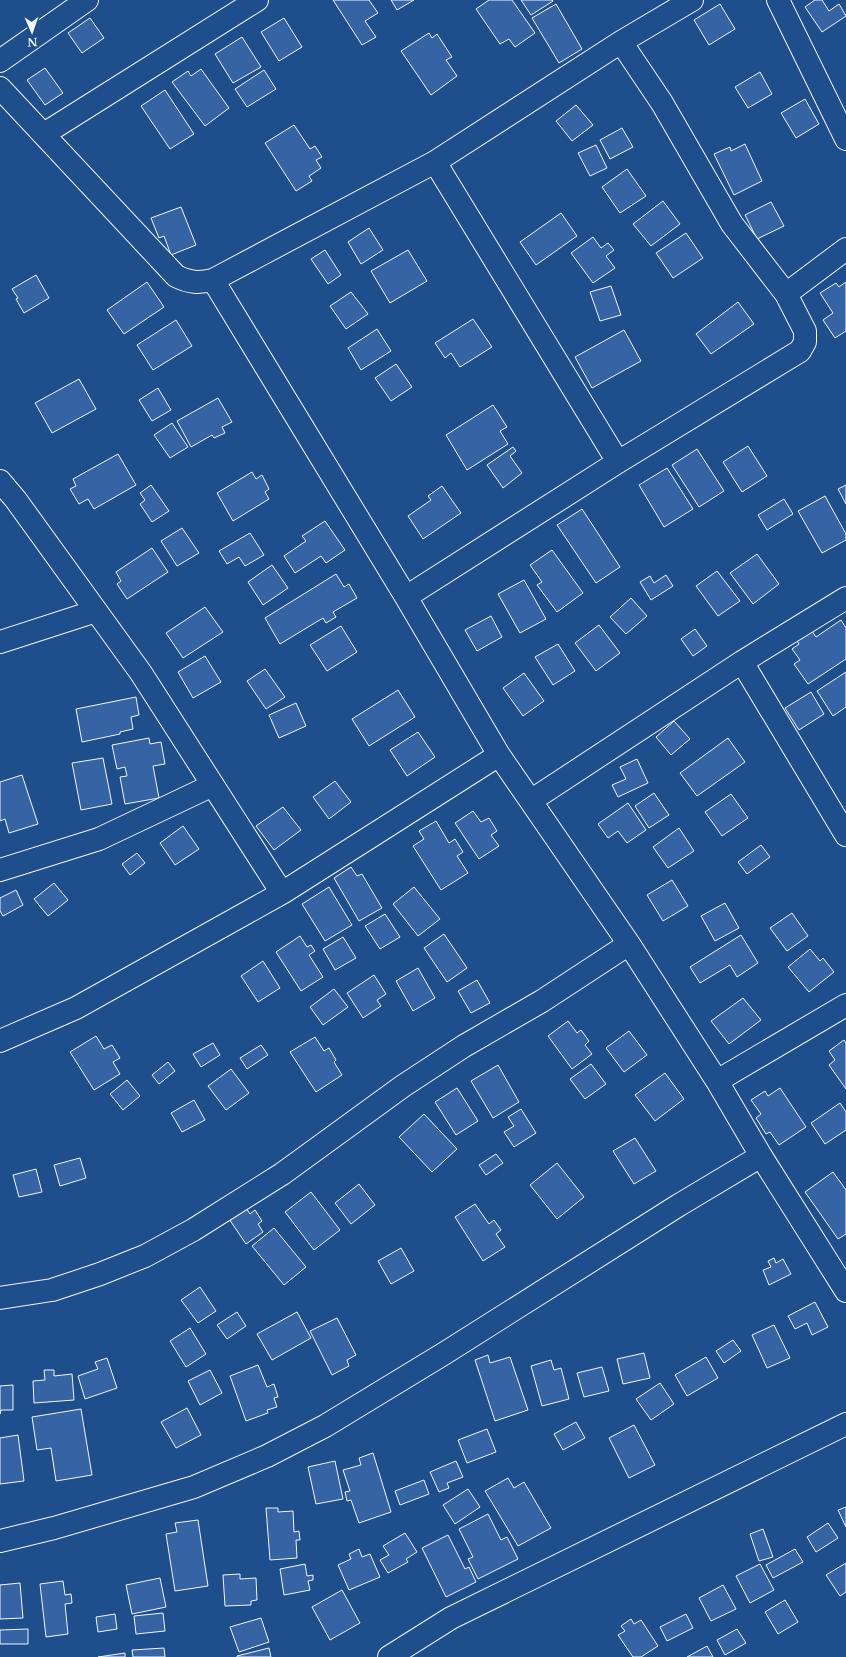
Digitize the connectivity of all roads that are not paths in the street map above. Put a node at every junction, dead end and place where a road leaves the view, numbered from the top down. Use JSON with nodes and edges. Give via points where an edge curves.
{"nodes":[{"id":1,"x":87,"y":0,"type":"edge"},
{"id":2,"x":257,"y":0,"type":"edge"},
{"id":3,"x":692,"y":0,"type":"edge"},
{"id":4,"x":778,"y":0,"type":"edge"},
{"id":5,"x":621,"y":42,"type":"junction"},
{"id":6,"x":0,"y":61,"type":"edge"},
{"id":7,"x":0,"y":88,"type":"edge"},
{"id":8,"x":44,"y":134,"type":"junction"},
{"id":9,"x":846,"y":139,"type":"edge"},
{"id":10,"x":435,"y":162,"type":"junction"},
{"id":11,"x":846,"y":249,"type":"edge"},
{"id":12,"x":213,"y":280,"type":"junction"},
{"id":13,"x":786,"y":294,"type":"junction"},
{"id":14,"x":618,"y":462,"type":"junction"},
{"id":15,"x":0,"y":481,"type":"edge"},
{"id":16,"x":406,"y":597,"type":"junction"},
{"id":17,"x":846,"y":598,"type":"edge"},
{"id":18,"x":96,"y":611,"type":"junction"},
{"id":19,"x":0,"y":642,"type":"edge"},
{"id":20,"x":742,"y":662,"type":"junction"},
{"id":21,"x":499,"y":754,"type":"junction"},
{"id":22,"x":213,"y":785,"type":"junction"},
{"id":23,"x":532,"y":800,"type":"junction"},
{"id":24,"x":846,"y":835,"type":"edge"},
{"id":25,"x":0,"y":870,"type":"edge"},
{"id":26,"x":282,"y":893,"type":"junction"},
{"id":27,"x":629,"y":944,"type":"junction"},
{"id":28,"x":846,"y":1006,"type":"edge"},
{"id":29,"x":0,"y":1041,"type":"edge"},
{"id":30,"x":718,"y":1081,"type":"junction"},
{"id":31,"x":761,"y":1156,"type":"junction"},
{"id":32,"x":843,"y":1280,"type":"edge"},
{"id":33,"x":0,"y":1298,"type":"edge"},
{"id":34,"x":846,"y":1424,"type":"edge"},
{"id":35,"x":0,"y":1541,"type":"edge"},
{"id":36,"x":389,"y":1657,"type":"edge"}],
"edges":[{"from":1,"to":6,"type":"street"},
{"from":2,"to":8,"type":"street"},
{"from":3,"to":5,"type":"street"},
{"from":4,"to":9,"type":"street"},
{"from":5,"to":10,"type":"street"},
{"from":5,"to":13,"type":"street","via":[[662,103],[732,224]]},
{"from":7,"to":8,"type":"street"},
{"from":8,"to":12,"type":"street","via":[[176,276],[186,281]]},
{"from":10,"to":12,"type":"street"},
{"from":10,"to":14,"type":"street"},
{"from":11,"to":13,"type":"street"},
{"from":12,"to":16,"type":"street"},
{"from":13,"to":14,"type":"street","via":[[805,331],[805,342],[800,351]]},
{"from":14,"to":16,"type":"street"},
{"from":15,"to":18,"type":"street"},
{"from":16,"to":21,"type":"street"},
{"from":17,"to":20,"type":"street"},
{"from":18,"to":19,"type":"street"},
{"from":18,"to":22,"type":"street","via":[[141,673]]},
{"from":20,"to":23,"type":"street"},
{"from":20,"to":24,"type":"street"},
{"from":21,"to":23,"type":"street"},
{"from":21,"to":26,"type":"street"},
{"from":22,"to":25,"type":"street","via":[[98,839]]},
{"from":22,"to":26,"type":"street"},
{"from":23,"to":27,"type":"street"},
{"from":26,"to":29,"type":"street","via":[[76,1008]]},
{"from":27,"to":30,"type":"street"},
{"from":27,"to":33,"type":"street","via":[[403,1086],[282,1174],[193,1230],[145,1256],[100,1274],[52,1290]]},
{"from":28,"to":30,"type":"street"},
{"from":30,"to":31,"type":"street"},
{"from":31,"to":32,"type":"street"},
{"from":31,"to":35,"type":"street","via":[[446,1353],[331,1422],[267,1456],[194,1487]]},
{"from":34,"to":36,"type":"street","via":[[451,1618]]}]}
